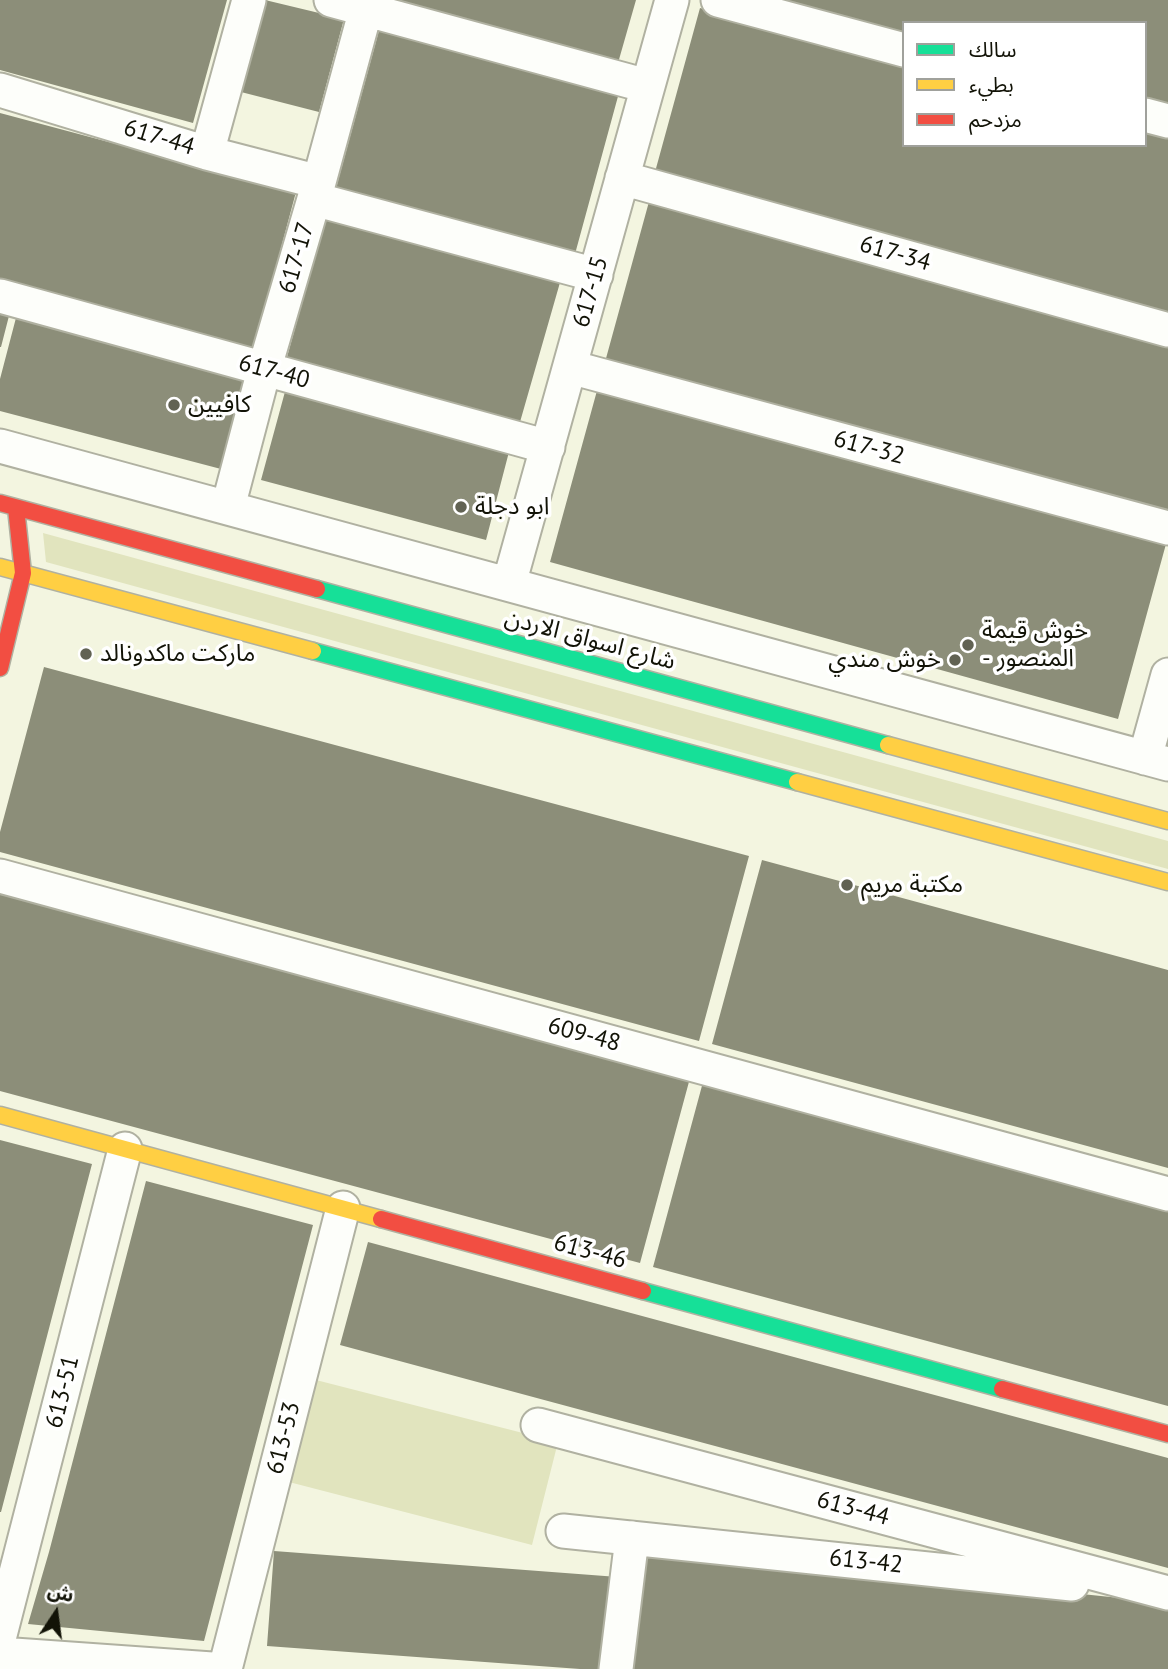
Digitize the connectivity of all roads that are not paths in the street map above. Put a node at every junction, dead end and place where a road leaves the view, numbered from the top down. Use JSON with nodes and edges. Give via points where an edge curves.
{"nodes":[{"id":1,"x":249,"y":0,"type":"edge"},
{"id":2,"x":331,"y":0,"type":"edge"},
{"id":3,"x":672,"y":0,"type":"edge"},
{"id":4,"x":718,"y":0,"type":"edge"},
{"id":5,"x":366,"y":9,"type":"junction"},
{"id":6,"x":902,"y":49,"type":"edge"},
{"id":7,"x":647,"y":86,"type":"junction"},
{"id":8,"x":0,"y":90,"type":"edge"},
{"id":9,"x":1147,"y":116,"type":"edge"},
{"id":10,"x":1168,"y":121,"type":"edge"},
{"id":11,"x":207,"y":153,"type":"junction"},
{"id":12,"x":622,"y":178,"type":"junction"},
{"id":13,"x":317,"y":190,"type":"junction"},
{"id":14,"x":596,"y":275,"type":"junction"},
{"id":15,"x":0,"y":296,"type":"edge"},
{"id":16,"x":1168,"y":330,"type":"edge"},
{"id":17,"x":570,"y":367,"type":"junction"},
{"id":18,"x":264,"y":370,"type":"junction"},
{"id":19,"x":0,"y":446,"type":"edge"},
{"id":20,"x":548,"y":447,"type":"junction"},
{"id":21,"x":0,"y":503,"type":"edge"},
{"id":22,"x":228,"y":507,"type":"junction"},
{"id":23,"x":16,"y":508,"type":"junction"},
{"id":24,"x":1168,"y":528,"type":"edge"},
{"id":25,"x":0,"y":567,"type":"edge"},
{"id":26,"x":23,"y":573,"type":"junction"},
{"id":27,"x":509,"y":584,"type":"junction"},
{"id":28,"x":0,"y":668,"type":"edge"},
{"id":29,"x":1168,"y":675,"type":"edge"},
{"id":30,"x":1156,"y":761,"type":"edge"},
{"id":31,"x":1168,"y":821,"type":"edge"},
{"id":32,"x":0,"y":876,"type":"edge"},
{"id":33,"x":1168,"y":882,"type":"edge"},
{"id":34,"x":0,"y":1115,"type":"edge"},
{"id":35,"x":125,"y":1149,"type":"junction"},
{"id":36,"x":1168,"y":1194,"type":"edge"},
{"id":37,"x":343,"y":1208,"type":"junction"},
{"id":38,"x":538,"y":1425,"type":"dead end"},
{"id":39,"x":1168,"y":1434,"type":"edge"},
{"id":40,"x":563,"y":1531,"type":"dead end"},
{"id":41,"x":632,"y":1538,"type":"junction"},
{"id":42,"x":1168,"y":1593,"type":"edge"},
{"id":43,"x":0,"y":1635,"type":"edge"},
{"id":44,"x":0,"y":1654,"type":"edge"},
{"id":45,"x":212,"y":1669,"type":"edge"},
{"id":46,"x":225,"y":1669,"type":"edge"},
{"id":47,"x":616,"y":1669,"type":"edge"}],
"edges":[{"from":1,"to":11,"type":"street"},
{"from":2,"to":5,"type":"street"},
{"from":3,"to":7,"type":"street","name":"617-15"},
{"from":4,"to":6,"type":"street"},
{"from":5,"to":7,"type":"street"},
{"from":5,"to":13,"type":"street","name":"617-17"},
{"from":7,"to":12,"type":"street","name":"617-15"},
{"from":8,"to":11,"type":"street","name":"617-44"},
{"from":9,"to":10,"type":"street"},
{"from":11,"to":13,"type":"street","name":"617-44"},
{"from":12,"to":14,"type":"street","name":"617-15"},
{"from":12,"to":16,"type":"street","name":"617-34"},
{"from":13,"to":14,"type":"street","name":"617-44"},
{"from":13,"to":18,"type":"street","name":"617-17"},
{"from":14,"to":17,"type":"street","name":"617-15"},
{"from":15,"to":18,"type":"street","name":"617-40"},
{"from":17,"to":20,"type":"street","name":"617-15"},
{"from":17,"to":24,"type":"street","name":"617-32"},
{"from":18,"to":20,"type":"street","name":"617-40"},
{"from":18,"to":22,"type":"street","name":"617-17"},
{"from":19,"to":22,"type":"street"},
{"from":20,"to":27,"type":"street","name":"617-15"},
{"from":21,"to":23,"type":"main road","name":"شارع اسواق الاردن"},
{"from":22,"to":27,"type":"street"},
{"from":23,"to":26,"type":"main road"},
{"from":23,"to":31,"type":"main road","name":"شارع اسواق الاردن"},
{"from":25,"to":26,"type":"main road"},
{"from":26,"to":28,"type":"main road"},
{"from":26,"to":33,"type":"main road"},
{"from":27,"to":30,"type":"street"},
{"from":29,"to":30,"type":"street"},
{"from":32,"to":36,"type":"street","name":"609-48"},
{"from":34,"to":35,"type":"main road","name":"613-46"},
{"from":35,"to":37,"type":"main road","name":"613-46"},
{"from":35,"to":43,"type":"street","name":"613-51"},
{"from":37,"to":39,"type":"main road","name":"613-46"},
{"from":37,"to":46,"type":"street","name":"613-53"},
{"from":38,"to":42,"type":"street","name":"613-44"},
{"from":40,"to":41,"type":"street","name":"613-42"},
{"from":41,"to":42,"type":"street","name":"613-42"},
{"from":41,"to":47,"type":"street"},
{"from":44,"to":45,"type":"street"}]}
